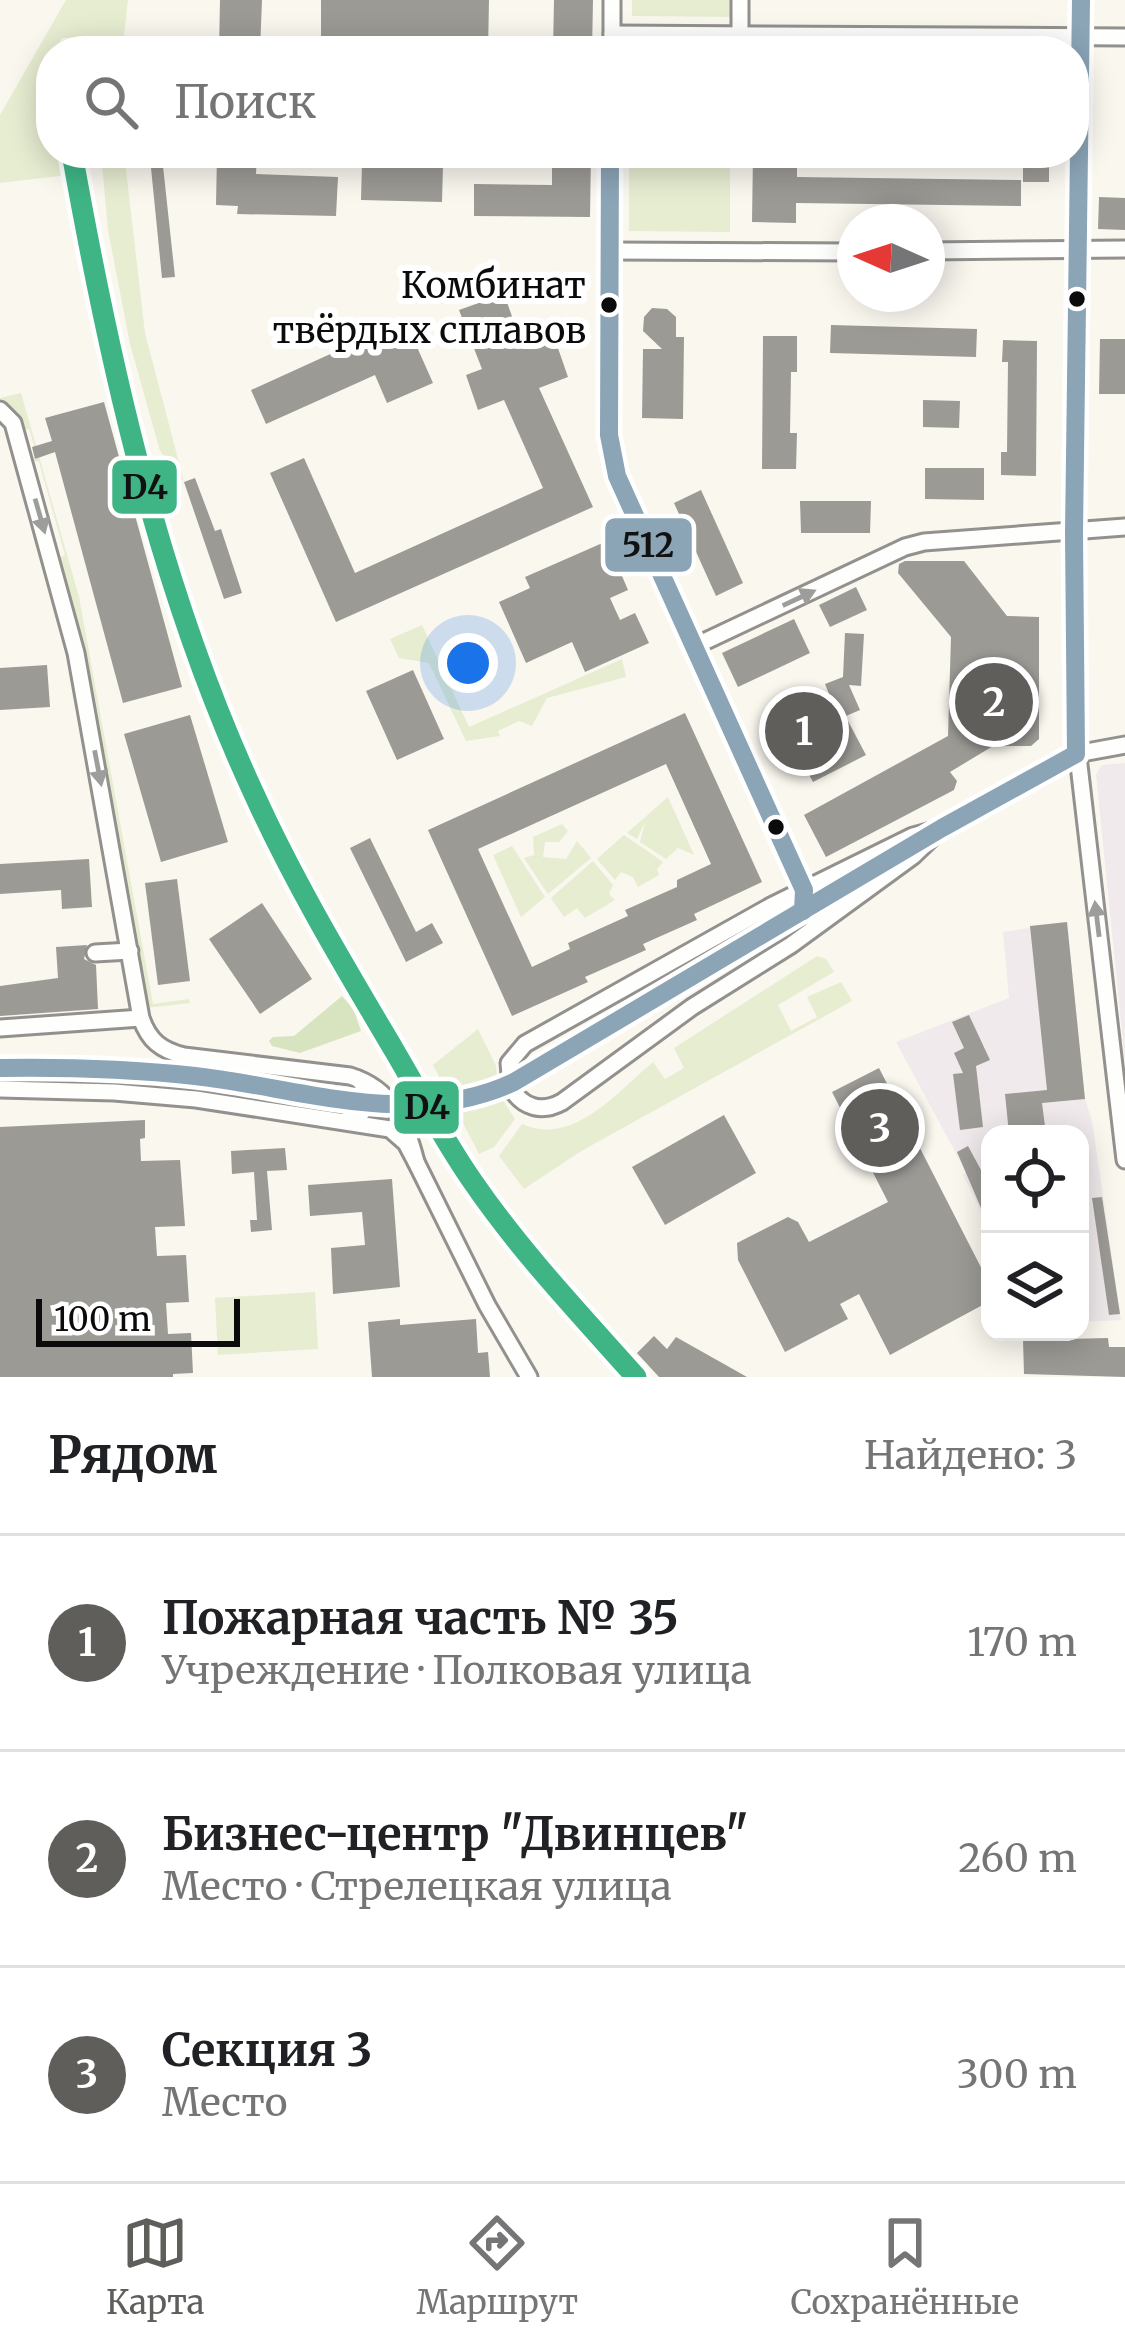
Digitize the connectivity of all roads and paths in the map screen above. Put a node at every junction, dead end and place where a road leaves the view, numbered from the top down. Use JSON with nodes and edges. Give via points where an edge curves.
{"nodes":[{"id":1,"x":612,"y":0,"type":"edge"},
{"id":2,"x":740,"y":0,"type":"edge"},
{"id":3,"x":1081,"y":0,"type":"edge"},
{"id":4,"x":740,"y":35,"type":"junction"},
{"id":5,"x":612,"y":36,"type":"edge"},
{"id":6,"x":722,"y":36,"type":"edge"},
{"id":7,"x":910,"y":36,"type":"edge"},
{"id":8,"x":1081,"y":36,"type":"edge"},
{"id":9,"x":1089,"y":37,"type":"edge"},
{"id":10,"x":1125,"y":38,"type":"edge"},
{"id":11,"x":610,"y":168,"type":"edge"},
{"id":12,"x":1078,"y":168,"type":"edge"},
{"id":13,"x":1125,"y":248,"type":"edge"},
{"id":14,"x":1076,"y":249,"type":"junction"},
{"id":15,"x":609,"y":251,"type":"junction"},
{"id":16,"x":945,"y":251,"type":"edge"},
{"id":17,"x":837,"y":252,"type":"edge"},
{"id":18,"x":0,"y":410,"type":"edge"},
{"id":19,"x":1125,"y":527,"type":"edge"},
{"id":20,"x":1074,"y":533,"type":"junction"},
{"id":21,"x":693,"y":647,"type":"junction"},
{"id":22,"x":1125,"y":745,"type":"edge"},
{"id":23,"x":1076,"y":754,"type":"junction"},
{"id":24,"x":942,"y":828,"type":"junction"},
{"id":25,"x":804,"y":890,"type":"junction"},
{"id":26,"x":803,"y":910,"type":"junction"},
{"id":27,"x":130,"y":951,"type":"junction"},
{"id":28,"x":95,"y":953,"type":"dead end"},
{"id":29,"x":141,"y":1019,"type":"junction"},
{"id":30,"x":0,"y":1028,"type":"edge"},
{"id":31,"x":0,"y":1067,"type":"edge"},
{"id":32,"x":529,"y":1072,"type":"tunnel mouth"},
{"id":33,"x":356,"y":1077,"type":"junction"},
{"id":34,"x":0,"y":1089,"type":"edge"},
{"id":35,"x":348,"y":1099,"type":"tunnel mouth"},
{"id":36,"x":321,"y":1120,"type":"junction"},
{"id":37,"x":1125,"y":1160,"type":"edge"},
{"id":38,"x":416,"y":1162,"type":"junction"},
{"id":39,"x":529,"y":1377,"type":"edge"}],
"edges":[{"from":1,"to":5,"type":"street"},
{"from":2,"to":4,"type":"street"},
{"from":3,"to":8,"type":"street"},
{"from":4,"to":6,"type":"street"},
{"from":4,"to":7,"type":"street"},
{"from":9,"to":10,"type":"street"},
{"from":11,"to":15,"type":"street"},
{"from":12,"to":14,"type":"street"},
{"from":13,"to":14,"type":"street"},
{"from":14,"to":16,"type":"street"},
{"from":14,"to":20,"type":"street"},
{"from":15,"to":17,"type":"street"},
{"from":15,"to":21,"type":"street","via":[[611,454]]},
{"from":18,"to":27,"type":"street","one_way":true,"via":[[14,423],[76,653]]},
{"from":19,"to":20,"type":"street"},
{"from":21,"to":20,"type":"street","one_way":true,"via":[[905,547]]},
{"from":20,"to":23,"type":"street"},
{"from":21,"to":25,"type":"street"},
{"from":22,"to":23,"type":"street"},
{"from":23,"to":24,"type":"street"},
{"from":37,"to":23,"type":"street","one_way":true},
{"from":24,"to":25,"type":"street"},
{"from":24,"to":25,"type":"street","via":[[791,945],[562,1102],[538,1108],[515,1096],[508,1072],[519,1048]]},
{"from":24,"to":26,"type":"street"},
{"from":25,"to":26,"type":"street"},
{"from":26,"to":32,"type":"street"},
{"from":27,"to":28,"type":"street"},
{"from":27,"to":29,"type":"street"},
{"from":29,"to":30,"type":"street"},
{"from":29,"to":33,"type":"street","via":[[154,1043],[171,1052]]},
{"from":31,"to":35,"type":"street","via":[[173,1072]]},
{"from":33,"to":36,"type":"street","via":[[368,1092],[362,1115]]},
{"from":33,"to":38,"type":"street","via":[[398,1111]]},
{"from":34,"to":36,"type":"street","via":[[143,1094]]},
{"from":36,"to":38,"type":"street","via":[[389,1130]]},
{"from":38,"to":39,"type":"street"}]}
